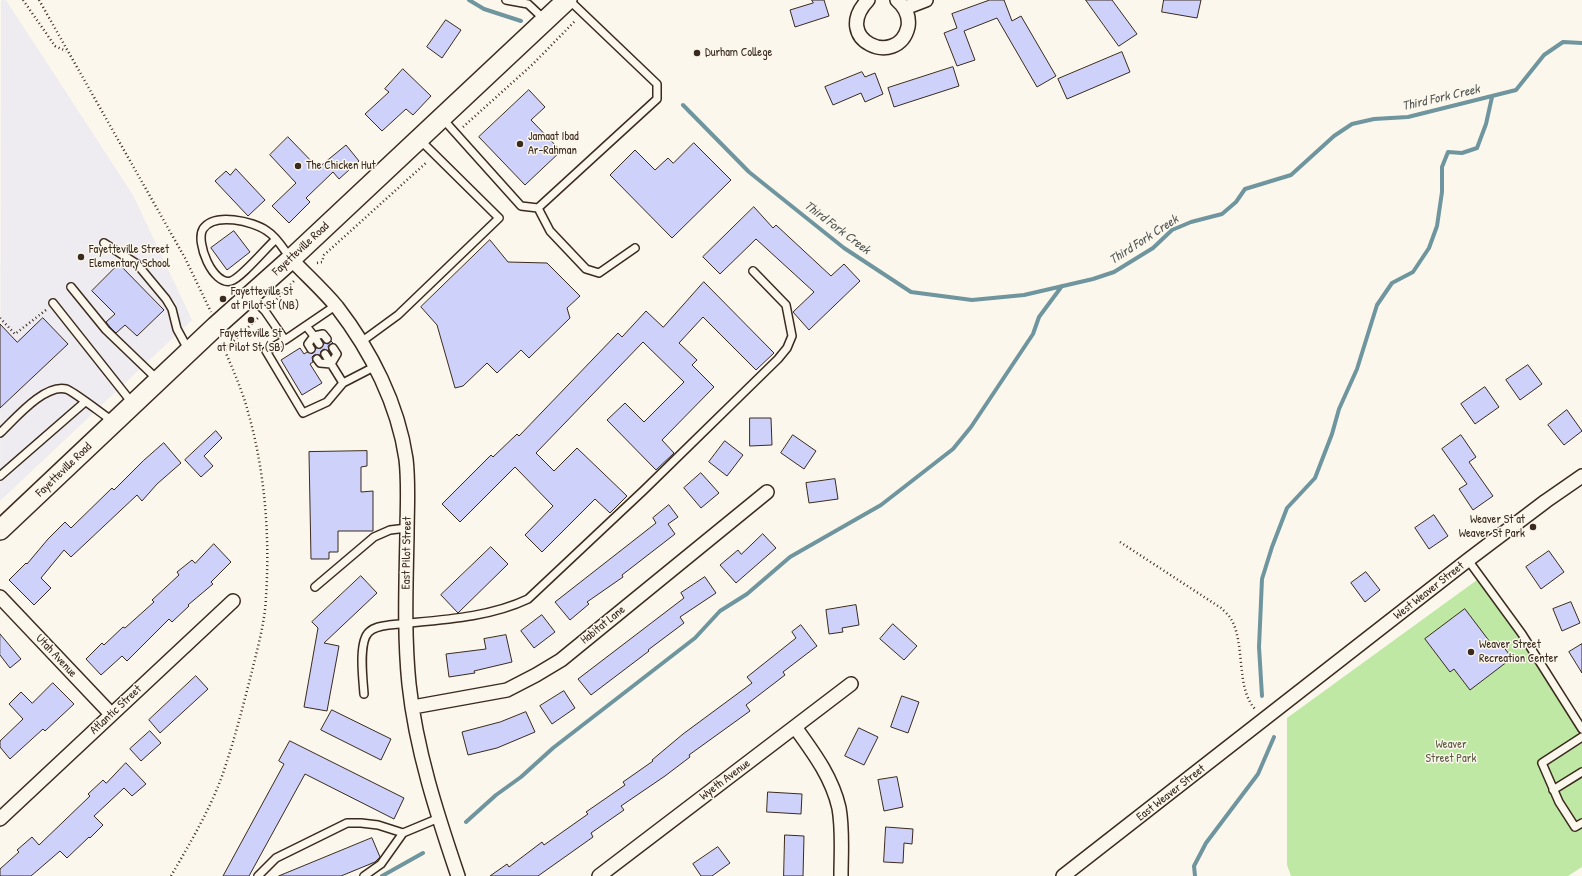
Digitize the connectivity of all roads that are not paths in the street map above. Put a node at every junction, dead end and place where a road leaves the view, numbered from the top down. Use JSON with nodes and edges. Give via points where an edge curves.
{"nodes":[{"id":1,"x":506,"y":0,"type":"edge"},
{"id":2,"x":568,"y":0,"type":"edge"},
{"id":3,"x":868,"y":0,"type":"edge"},
{"id":4,"x":926,"y":0,"type":"edge"},
{"id":5,"x":530,"y":2,"type":"edge"},
{"id":6,"x":901,"y":4,"type":"edge"},
{"id":7,"x":545,"y":20,"type":"junction"},
{"id":8,"x":441,"y":118,"type":"junction"},
{"id":9,"x":419,"y":138,"type":"junction"},
{"id":10,"x":538,"y":208,"type":"junction"},
{"id":11,"x":275,"y":240,"type":"junction"},
{"id":12,"x":104,"y":243,"type":"dead end"},
{"id":13,"x":635,"y":248,"type":"dead end"},
{"id":14,"x":291,"y":259,"type":"junction"},
{"id":15,"x":753,"y":271,"type":"dead end"},
{"id":16,"x":71,"y":287,"type":"dead end"},
{"id":17,"x":250,"y":296,"type":"junction"},
{"id":18,"x":53,"y":303,"type":"road end"},
{"id":19,"x":335,"y":306,"type":"junction"},
{"id":20,"x":306,"y":326,"type":"junction"},
{"id":21,"x":314,"y":336,"type":"junction"},
{"id":22,"x":327,"y":339,"type":"dead end"},
{"id":23,"x":285,"y":340,"type":"junction"},
{"id":24,"x":361,"y":342,"type":"junction"},
{"id":25,"x":319,"y":344,"type":"dead end"},
{"id":26,"x":333,"y":348,"type":"dead end"},
{"id":27,"x":312,"y":349,"type":"dead end"},
{"id":28,"x":189,"y":351,"type":"junction"},
{"id":29,"x":325,"y":354,"type":"dead end"},
{"id":30,"x":317,"y":359,"type":"dead end"},
{"id":31,"x":331,"y":364,"type":"junction"},
{"id":32,"x":374,"y":367,"type":"junction"},
{"id":33,"x":158,"y":380,"type":"junction"},
{"id":34,"x":343,"y":383,"type":"junction"},
{"id":35,"x":85,"y":402,"type":"junction"},
{"id":36,"x":133,"y":404,"type":"junction"},
{"id":37,"x":114,"y":422,"type":"junction"},
{"id":38,"x":0,"y":434,"type":"edge"},
{"id":39,"x":0,"y":476,"type":"edge"},
{"id":40,"x":1582,"y":476,"type":"edge"},
{"id":41,"x":767,"y":492,"type":"dead end"},
{"id":42,"x":407,"y":528,"type":"junction"},
{"id":43,"x":0,"y":530,"type":"edge"},
{"id":44,"x":1468,"y":560,"type":"junction"},
{"id":45,"x":315,"y":586,"type":"dead end"},
{"id":46,"x":0,"y":597,"type":"edge"},
{"id":47,"x":233,"y":601,"type":"dead end"},
{"id":48,"x":407,"y":623,"type":"junction"},
{"id":49,"x":851,"y":684,"type":"dead end"},
{"id":50,"x":364,"y":694,"type":"dead end"},
{"id":51,"x":413,"y":707,"type":"junction"},
{"id":52,"x":1278,"y":709,"type":"joint"},
{"id":53,"x":112,"y":714,"type":"junction"},
{"id":54,"x":794,"y":727,"type":"junction"},
{"id":55,"x":1582,"y":729,"type":"edge"},
{"id":56,"x":1582,"y":737,"type":"edge"},
{"id":57,"x":1582,"y":772,"type":"edge"},
{"id":58,"x":1554,"y":790,"type":"junction"},
{"id":59,"x":439,"y":818,"type":"junction"},
{"id":60,"x":0,"y":819,"type":"edge"},
{"id":61,"x":1582,"y":823,"type":"edge"},
{"id":62,"x":404,"y":833,"type":"junction"},
{"id":63,"x":258,"y":876,"type":"edge"},
{"id":64,"x":364,"y":876,"type":"edge"},
{"id":65,"x":458,"y":876,"type":"edge"},
{"id":66,"x":599,"y":876,"type":"edge"},
{"id":67,"x":841,"y":876,"type":"edge"},
{"id":68,"x":1063,"y":876,"type":"edge"}],
"edges":[{"from":1,"to":5,"type":"lane"},
{"from":2,"to":7,"type":"main road","name":"Fayetteville Road"},
{"from":2,"to":10,"type":"lane","via":[[657,84],[657,99]]},
{"from":3,"to":6,"type":"street","via":[[859,9],[856,23],[860,36],[870,45],[884,48],[896,44],[906,34],[909,21]]},
{"from":4,"to":6,"type":"street"},
{"from":5,"to":7,"type":"lane"},
{"from":7,"to":8,"type":"main road","name":"Fayetteville Road"},
{"from":8,"to":9,"type":"main road","name":"Fayetteville Road"},
{"from":8,"to":10,"type":"lane","via":[[522,206]]},
{"from":9,"to":14,"type":"main road","name":"Fayetteville Road"},
{"from":9,"to":24,"type":"lane","via":[[499,218],[398,315]]},
{"from":10,"to":13,"type":"lane","via":[[550,231],[586,269],[599,273]]},
{"from":11,"to":11,"type":"lane","via":[[262,228],[219,219],[203,229],[200,239],[215,276],[226,281],[232,281]]},
{"from":11,"to":14,"type":"lane"},
{"from":12,"to":28,"type":"lane","via":[[137,264],[166,299]]},
{"from":14,"to":17,"type":"main road","name":"Fayetteville Road"},
{"from":14,"to":19,"type":"street","name":"East Pilot Street"},
{"from":15,"to":48,"type":"lane","via":[[786,305],[792,336],[778,359],[528,599],[511,607],[489,612]]},
{"from":16,"to":33,"type":"lane","via":[[106,330]]},
{"from":17,"to":23,"type":"lane","via":[[265,311]]},
{"from":17,"to":28,"type":"main road","name":"Fayetteville Road"},
{"from":18,"to":36,"type":"lane"},
{"from":19,"to":20,"type":"lane"},
{"from":19,"to":24,"type":"street","name":"East Pilot Street"},
{"from":20,"to":21,"type":"lane"},
{"from":20,"to":23,"type":"lane"},
{"from":21,"to":22,"type":"lane","via":[[323,334]]},
{"from":21,"to":25,"type":"lane"},
{"from":21,"to":27,"type":"lane","via":[[308,344]]},
{"from":23,"to":34,"type":"lane","via":[[266,351],[303,414],[327,402]]},
{"from":24,"to":32,"type":"street","name":"East Pilot Street"},
{"from":26,"to":31,"type":"lane","via":[[337,354]]},
{"from":28,"to":33,"type":"main road","name":"Fayetteville Road"},
{"from":29,"to":31,"type":"lane"},
{"from":30,"to":31,"type":"lane","via":[[320,363]]},
{"from":31,"to":34,"type":"lane"},
{"from":32,"to":34,"type":"lane"},
{"from":32,"to":42,"type":"street","name":"East Pilot Street","via":[[399,423],[406,459]]},
{"from":33,"to":36,"type":"main road","name":"Fayetteville Road"},
{"from":35,"to":37,"type":"lane"},
{"from":35,"to":38,"type":"lane","via":[[67,389],[55,388],[44,393]]},
{"from":35,"to":39,"type":"lane"},
{"from":36,"to":37,"type":"main road","name":"Fayetteville Road"},
{"from":37,"to":43,"type":"main road","name":"Fayetteville Road"},
{"from":40,"to":44,"type":"street","name":"West Weaver Street"},
{"from":41,"to":51,"type":"street","name":"Habitat Lane","via":[[561,660],[507,690]]},
{"from":42,"to":45,"type":"lane","via":[[390,530],[374,537]]},
{"from":42,"to":48,"type":"street","name":"East Pilot Street"},
{"from":44,"to":52,"type":"street","name":"West Weaver Street"},
{"from":44,"to":55,"type":"lane","via":[[1522,634]]},
{"from":46,"to":53,"type":"street","name":"Utah Avenue"},
{"from":47,"to":53,"type":"street","name":"Atlantic Street"},
{"from":48,"to":50,"type":"lane","via":[[376,627],[364,639]]},
{"from":48,"to":51,"type":"street","name":"East Pilot Street","via":[[409,685]]},
{"from":49,"to":54,"type":"street","name":"Wyeth Avenue"},
{"from":51,"to":59,"type":"street","name":"East Pilot Street","via":[[426,774]]},
{"from":52,"to":68,"type":"street","name":"East Weaver Street"},
{"from":53,"to":60,"type":"street","name":"Atlantic Street"},
{"from":54,"to":66,"type":"street","name":"Wyeth Avenue"},
{"from":54,"to":67,"type":"street","via":[[813,752],[834,790],[841,828]]},
{"from":56,"to":58,"type":"lane","via":[[1542,763]]},
{"from":57,"to":58,"type":"lane"},
{"from":58,"to":61,"type":"lane","via":[[1575,827]]},
{"from":59,"to":62,"type":"lane"},
{"from":59,"to":65,"type":"street","name":"East Pilot Street"},
{"from":62,"to":63,"type":"lane","via":[[361,823],[347,823],[276,858]]},
{"from":62,"to":64,"type":"lane","via":[[381,864]]}]}
